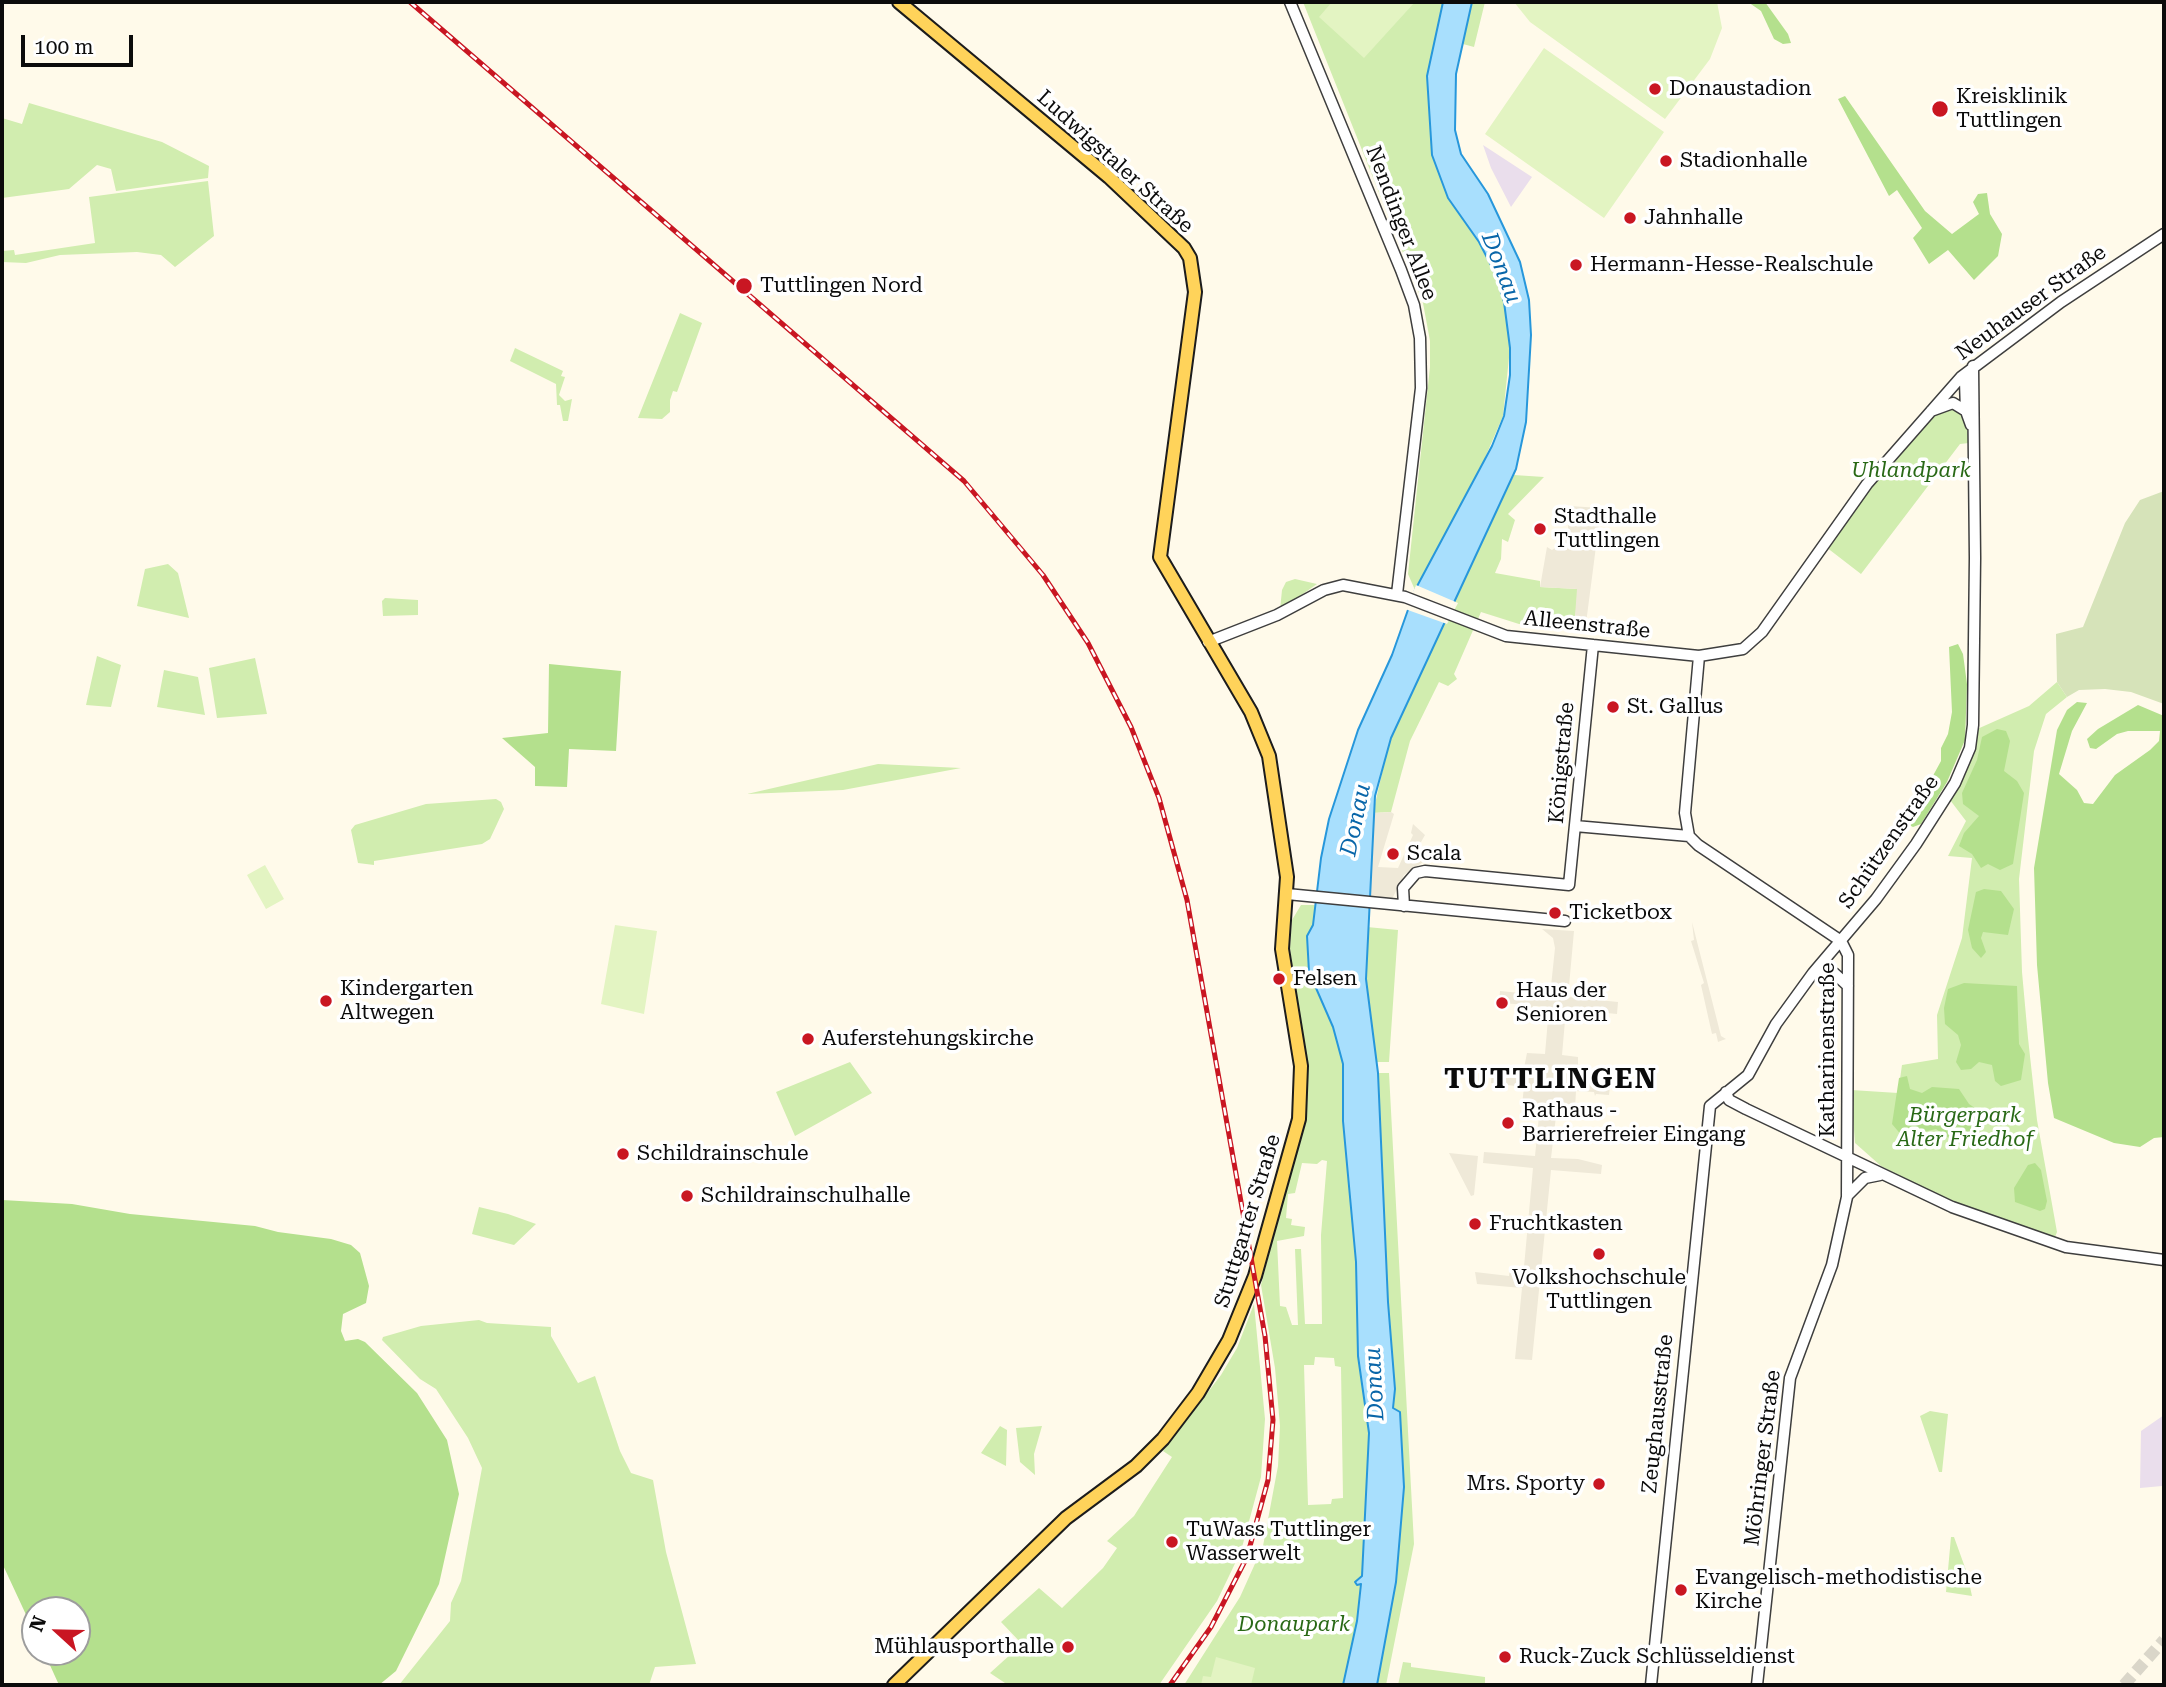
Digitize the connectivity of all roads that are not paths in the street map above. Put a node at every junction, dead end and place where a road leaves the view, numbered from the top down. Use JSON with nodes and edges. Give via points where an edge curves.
{"nodes":[{"id":1,"x":899,"y":2,"type":"edge"},
{"id":2,"x":1290,"y":2,"type":"edge"},
{"id":3,"x":2164,"y":234,"type":"edge"},
{"id":4,"x":1973,"y":366,"type":"junction"},
{"id":5,"x":1961,"y":377,"type":"junction"},
{"id":6,"x":1928,"y":411,"type":"junction"},
{"id":7,"x":1966,"y":411,"type":"junction"},
{"id":8,"x":1971,"y":425,"type":"junction"},
{"id":9,"x":1397,"y":594,"type":"junction"},
{"id":10,"x":1208,"y":642,"type":"junction"},
{"id":11,"x":1592,"y":645,"type":"junction"},
{"id":12,"x":1699,"y":656,"type":"junction"},
{"id":13,"x":1575,"y":826,"type":"junction"},
{"id":14,"x":1689,"y":836,"type":"junction"},
{"id":15,"x":1287,"y":894,"type":"junction"},
{"id":16,"x":1404,"y":906,"type":"junction"},
{"id":17,"x":1564,"y":921,"type":"dead end"},
{"id":18,"x":1858,"y":921,"type":"junction"},
{"id":19,"x":1841,"y":941,"type":"junction"},
{"id":20,"x":1848,"y":955,"type":"junction"},
{"id":21,"x":1813,"y":972,"type":"junction"},
{"id":22,"x":1849,"y":986,"type":"junction"},
{"id":23,"x":1726,"y":1092,"type":"junction"},
{"id":24,"x":1710,"y":1106,"type":"joint"},
{"id":25,"x":1848,"y":1160,"type":"junction"},
{"id":26,"x":1882,"y":1175,"type":"junction"},
{"id":27,"x":1847,"y":1197,"type":"junction"},
{"id":28,"x":2164,"y":1260,"type":"edge"},
{"id":29,"x":894,"y":1685,"type":"edge"},
{"id":30,"x":1651,"y":1685,"type":"edge"},
{"id":31,"x":1757,"y":1685,"type":"edge"}],
"edges":[{"from":1,"to":10,"type":"main road","name":"Ludwigstaler Straße","via":[[1109,177],[1190,258],[1195,292],[1160,557]]},
{"from":2,"to":9,"type":"street","name":"Nendinger Allee","via":[[1396,258],[1420,338],[1421,388]]},
{"from":3,"to":4,"type":"street","name":"Neuhauser Straße"},
{"from":4,"to":5,"type":"street","name":"Neuhauser Straße"},
{"from":4,"to":8,"type":"street","name":"Schützenstraße"},
{"from":5,"to":6,"type":"street","name":"Neuhauser Straße"},
{"from":5,"to":7,"type":"street","name":"Schützenstraße"},
{"from":6,"to":7,"type":"street","via":[[1953,403]]},
{"from":6,"to":12,"type":"street","name":"Neuhauser Straße","via":[[1867,484],[1756,640],[1732,653]]},
{"from":7,"to":8,"type":"street","name":"Schützenstraße"},
{"from":8,"to":18,"type":"street","name":"Schützenstraße","via":[[1975,558],[1970,748],[1948,796]]},
{"from":9,"to":10,"type":"street","name":"Alleenstraße","via":[[1343,584]]},
{"from":9,"to":11,"type":"street","name":"Alleenstraße","via":[[1506,636]]},
{"from":10,"to":15,"type":"main road","name":"Ludwigstaler Straße","via":[[1251,712],[1269,756]]},
{"from":11,"to":12,"type":"street","name":"Alleenstraße"},
{"from":11,"to":13,"type":"street","name":"Königstraße"},
{"from":12,"to":14,"type":"street","via":[[1685,806]]},
{"from":13,"to":14,"type":"street"},
{"from":13,"to":16,"type":"street","name":"Königstraße","via":[[1569,885],[1416,873],[1403,888]]},
{"from":14,"to":19,"type":"street"},
{"from":15,"to":16,"type":"street"},
{"from":15,"to":29,"type":"main road","name":"Stuttgarter Straße","via":[[1282,949],[1301,1066],[1299,1119],[1255,1276],[1229,1340],[1198,1393],[1136,1466],[1066,1518]]},
{"from":16,"to":17,"type":"street"},
{"from":18,"to":19,"type":"street","name":"Schützenstraße"},
{"from":18,"to":20,"type":"street"},
{"from":19,"to":20,"type":"street","name":"Katharinenstraße"},
{"from":19,"to":21,"type":"street","name":"Schützenstraße"},
{"from":20,"to":22,"type":"street","name":"Katharinenstraße"},
{"from":21,"to":22,"type":"street","via":[[1834,973]]},
{"from":21,"to":23,"type":"street","name":"Schützenstraße","via":[[1748,1074]]},
{"from":22,"to":25,"type":"street","name":"Katharinenstraße"},
{"from":23,"to":24,"type":"street","name":"Schützenstraße"},
{"from":23,"to":25,"type":"street","via":[[1733,1102]]},
{"from":24,"to":30,"type":"street","name":"Zeughausstraße"},
{"from":25,"to":26,"type":"street"},
{"from":25,"to":27,"type":"street","name":"Möhringer Straße"},
{"from":26,"to":27,"type":"street","via":[[1865,1178]]},
{"from":26,"to":28,"type":"street","via":[[1934,1200],[2066,1247]]},
{"from":27,"to":31,"type":"street","name":"Möhringer Straße","via":[[1832,1265],[1790,1378]]}]}
